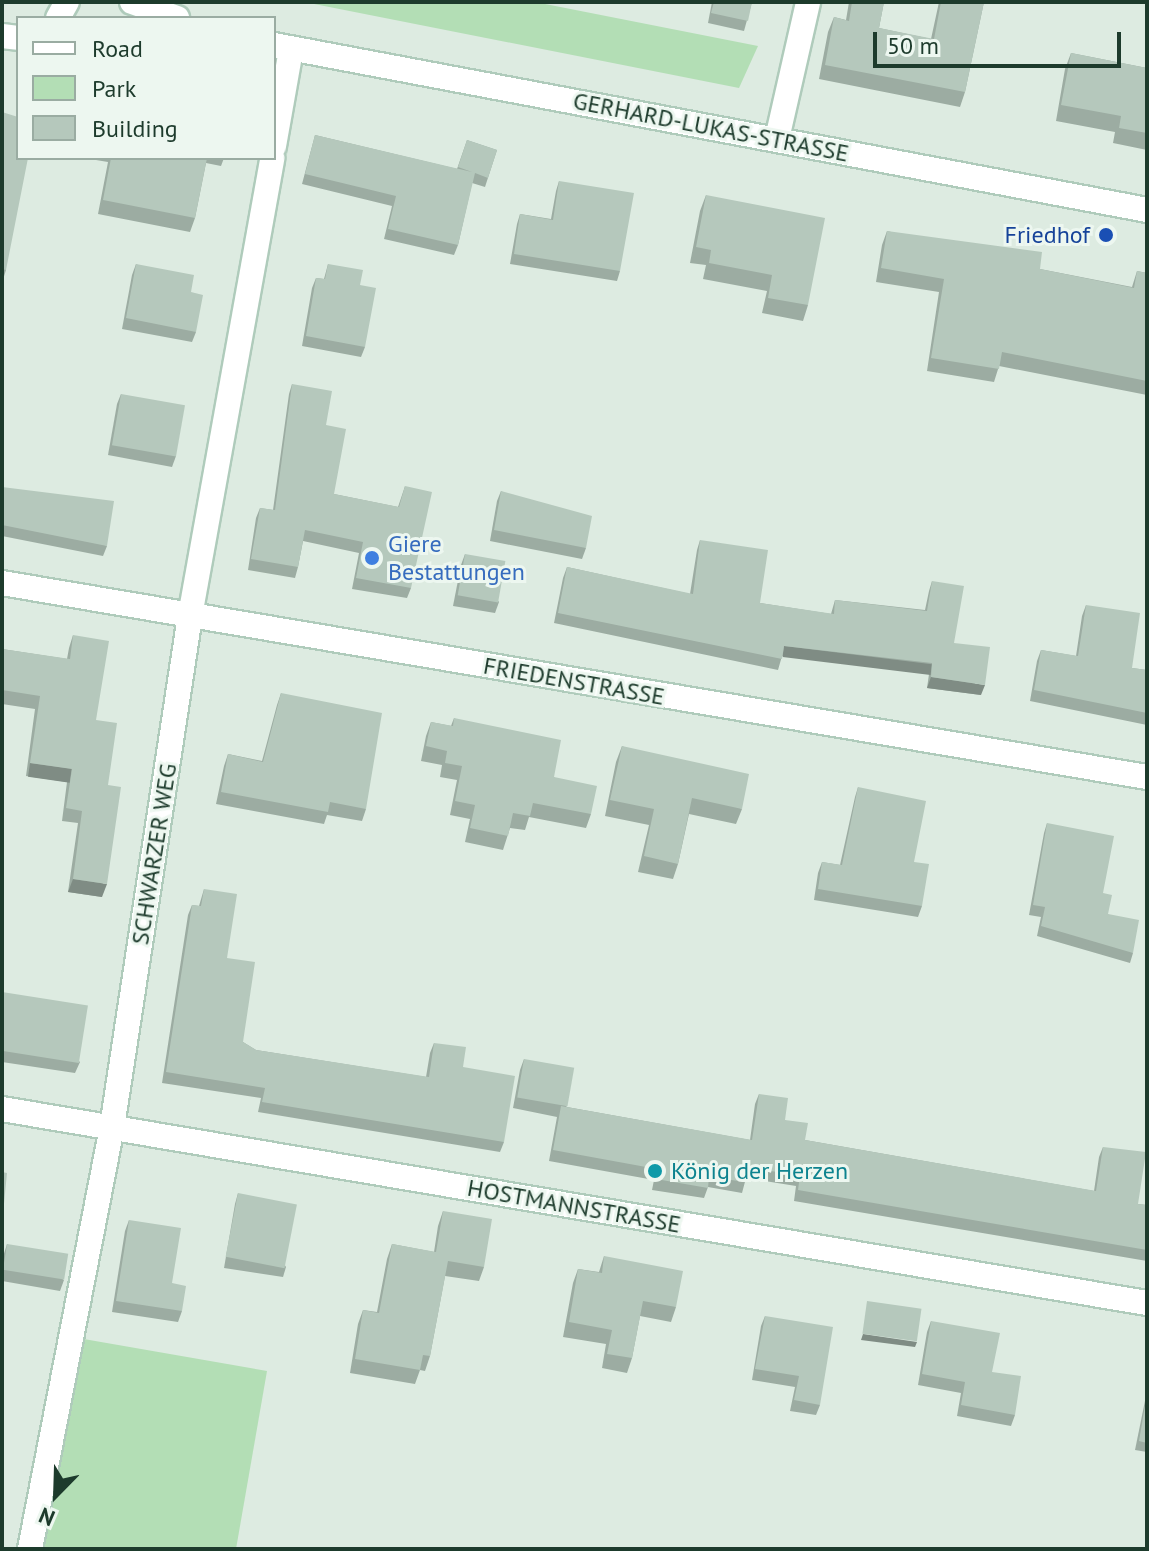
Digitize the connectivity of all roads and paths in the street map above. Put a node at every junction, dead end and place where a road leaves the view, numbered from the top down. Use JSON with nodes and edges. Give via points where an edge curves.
{"nodes":[{"id":1,"x":132,"y":2,"type":"edge"},
{"id":2,"x":808,"y":2,"type":"edge"},
{"id":3,"x":171,"y":16,"type":"edge"},
{"id":4,"x":283,"y":47,"type":"edge"},
{"id":5,"x":276,"y":124,"type":"edge"},
{"id":6,"x":777,"y":139,"type":"junction"},
{"id":7,"x":272,"y":160,"type":"edge"},
{"id":8,"x":1147,"y":210,"type":"edge"},
{"id":9,"x":2,"y":583,"type":"edge"},
{"id":10,"x":190,"y":616,"type":"junction"},
{"id":11,"x":1147,"y":777,"type":"edge"},
{"id":12,"x":2,"y":1109,"type":"edge"},
{"id":13,"x":112,"y":1127,"type":"junction"},
{"id":14,"x":1147,"y":1303,"type":"edge"},
{"id":15,"x":30,"y":1549,"type":"edge"}],
"edges":[{"from":1,"to":3,"type":"street"},
{"from":2,"to":6,"type":"street"},
{"from":4,"to":5,"type":"street"},
{"from":4,"to":6,"type":"street","name":"GERHARD-LUKAS-STRASSE"},
{"from":6,"to":8,"type":"street","name":"GERHARD-LUKAS-STRASSE"},
{"from":7,"to":10,"type":"street","name":"SCHWARZER WEG"},
{"from":9,"to":10,"type":"street","name":"FRIEDENSTRASSE"},
{"from":10,"to":11,"type":"street","name":"FRIEDENSTRASSE"},
{"from":10,"to":13,"type":"street","name":"SCHWARZER WEG"},
{"from":12,"to":13,"type":"street","name":"HOSTMANNSTRASSE"},
{"from":13,"to":14,"type":"street","name":"HOSTMANNSTRASSE"},
{"from":13,"to":15,"type":"street","name":"SCHWARZER WEG"}]}
